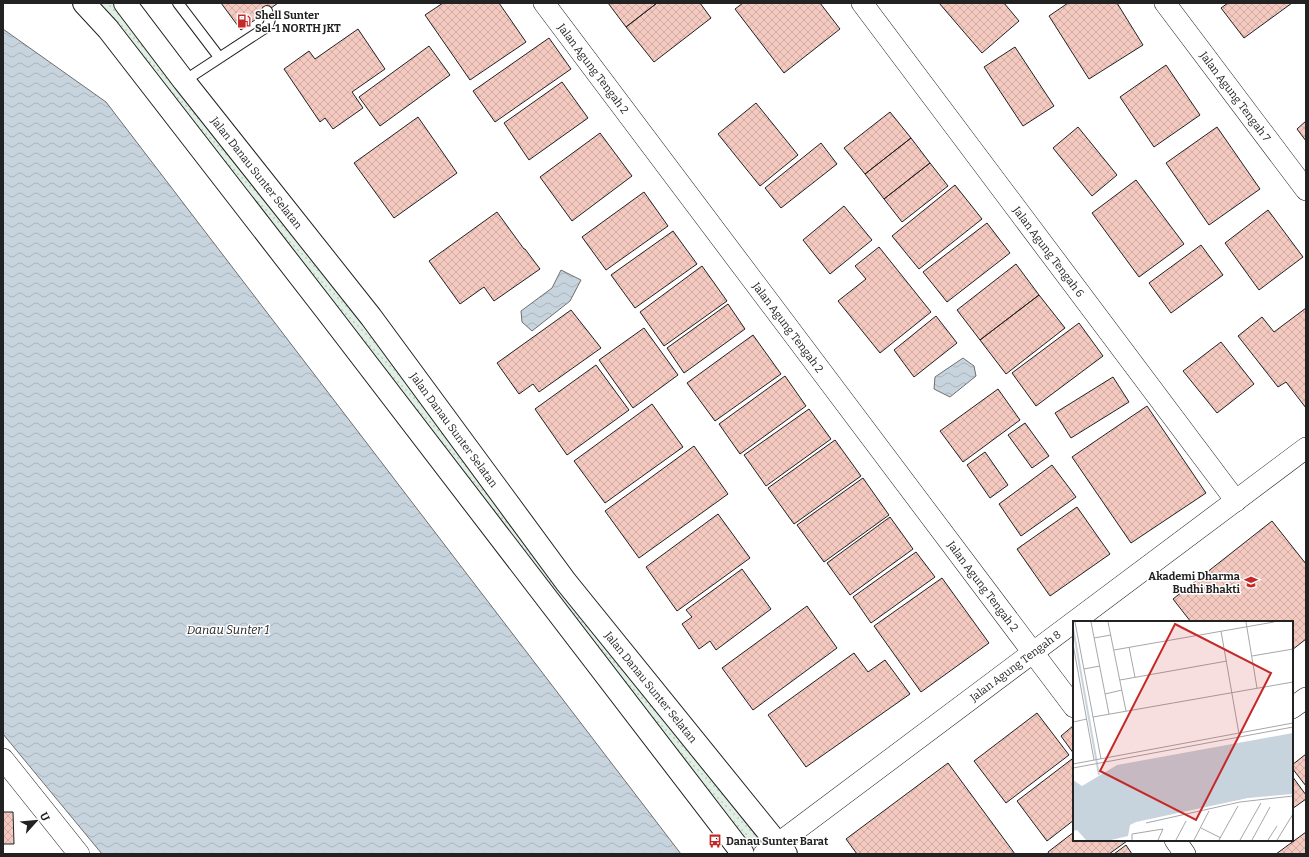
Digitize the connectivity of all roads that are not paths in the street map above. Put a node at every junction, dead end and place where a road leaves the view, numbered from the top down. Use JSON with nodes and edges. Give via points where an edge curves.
{"nodes":[{"id":1,"x":84,"y":3,"type":"edge"},
{"id":2,"x":125,"y":3,"type":"edge"},
{"id":3,"x":178,"y":3,"type":"edge"},
{"id":4,"x":544,"y":3,"type":"edge"},
{"id":5,"x":862,"y":3,"type":"edge"},
{"id":6,"x":1166,"y":3,"type":"edge"},
{"id":7,"x":267,"y":11,"type":"dead end"},
{"id":8,"x":219,"y":57,"type":"junction"},
{"id":9,"x":184,"y":81,"type":"junction"},
{"id":10,"x":1306,"y":190,"type":"edge"},
{"id":11,"x":1306,"y":448,"type":"edge"},
{"id":12,"x":1236,"y":501,"type":"junction"},
{"id":13,"x":1075,"y":621,"type":"edge"},
{"id":14,"x":1073,"y":622,"type":"edge"},
{"id":15,"x":1033,"y":652,"type":"junction"},
{"id":16,"x":1306,"y":698,"type":"edge"},
{"id":17,"x":1073,"y":706,"type":"edge"},
{"id":18,"x":1293,"y":707,"type":"edge"},
{"id":19,"x":3,"y":759,"type":"edge"},
{"id":20,"x":1176,"y":841,"type":"edge"},
{"id":21,"x":776,"y":850,"type":"edge"},
{"id":22,"x":79,"y":854,"type":"edge"},
{"id":23,"x":742,"y":854,"type":"edge"},
{"id":24,"x":1185,"y":854,"type":"edge"}],
"edges":[{"from":1,"to":23,"type":"street","via":[[108,29],[325,309]]},
{"from":2,"to":9,"type":"street","name":"Jalan Danau Sunter Selatan"},
{"from":3,"to":8,"type":"lane"},
{"from":4,"to":15,"type":"street","name":"Jalan Agung Tengah 2"},
{"from":5,"to":12,"type":"street","name":"Jalan Agung Tengah 6"},
{"from":6,"to":10,"type":"street","name":"Jalan Agung Tengah 7"},
{"from":7,"to":8,"type":"lane","via":[[270,19],[268,26]]},
{"from":8,"to":9,"type":"lane"},
{"from":9,"to":21,"type":"street","name":"Jalan Danau Sunter Selatan","via":[[371,317],[566,582]]},
{"from":11,"to":12,"type":"street","name":"Jalan Agung Tengah 8"},
{"from":12,"to":13,"type":"street","name":"Jalan Agung Tengah 8"},
{"from":14,"to":15,"type":"street","name":"Jalan Agung Tengah 8"},
{"from":15,"to":17,"type":"street","name":"Jalan Agung Tengah 2"},
{"from":15,"to":21,"type":"street","name":"Jalan Agung Tengah 8"},
{"from":16,"to":18,"type":"street"},
{"from":19,"to":22,"type":"street"},
{"from":20,"to":24,"type":"street"}]}
